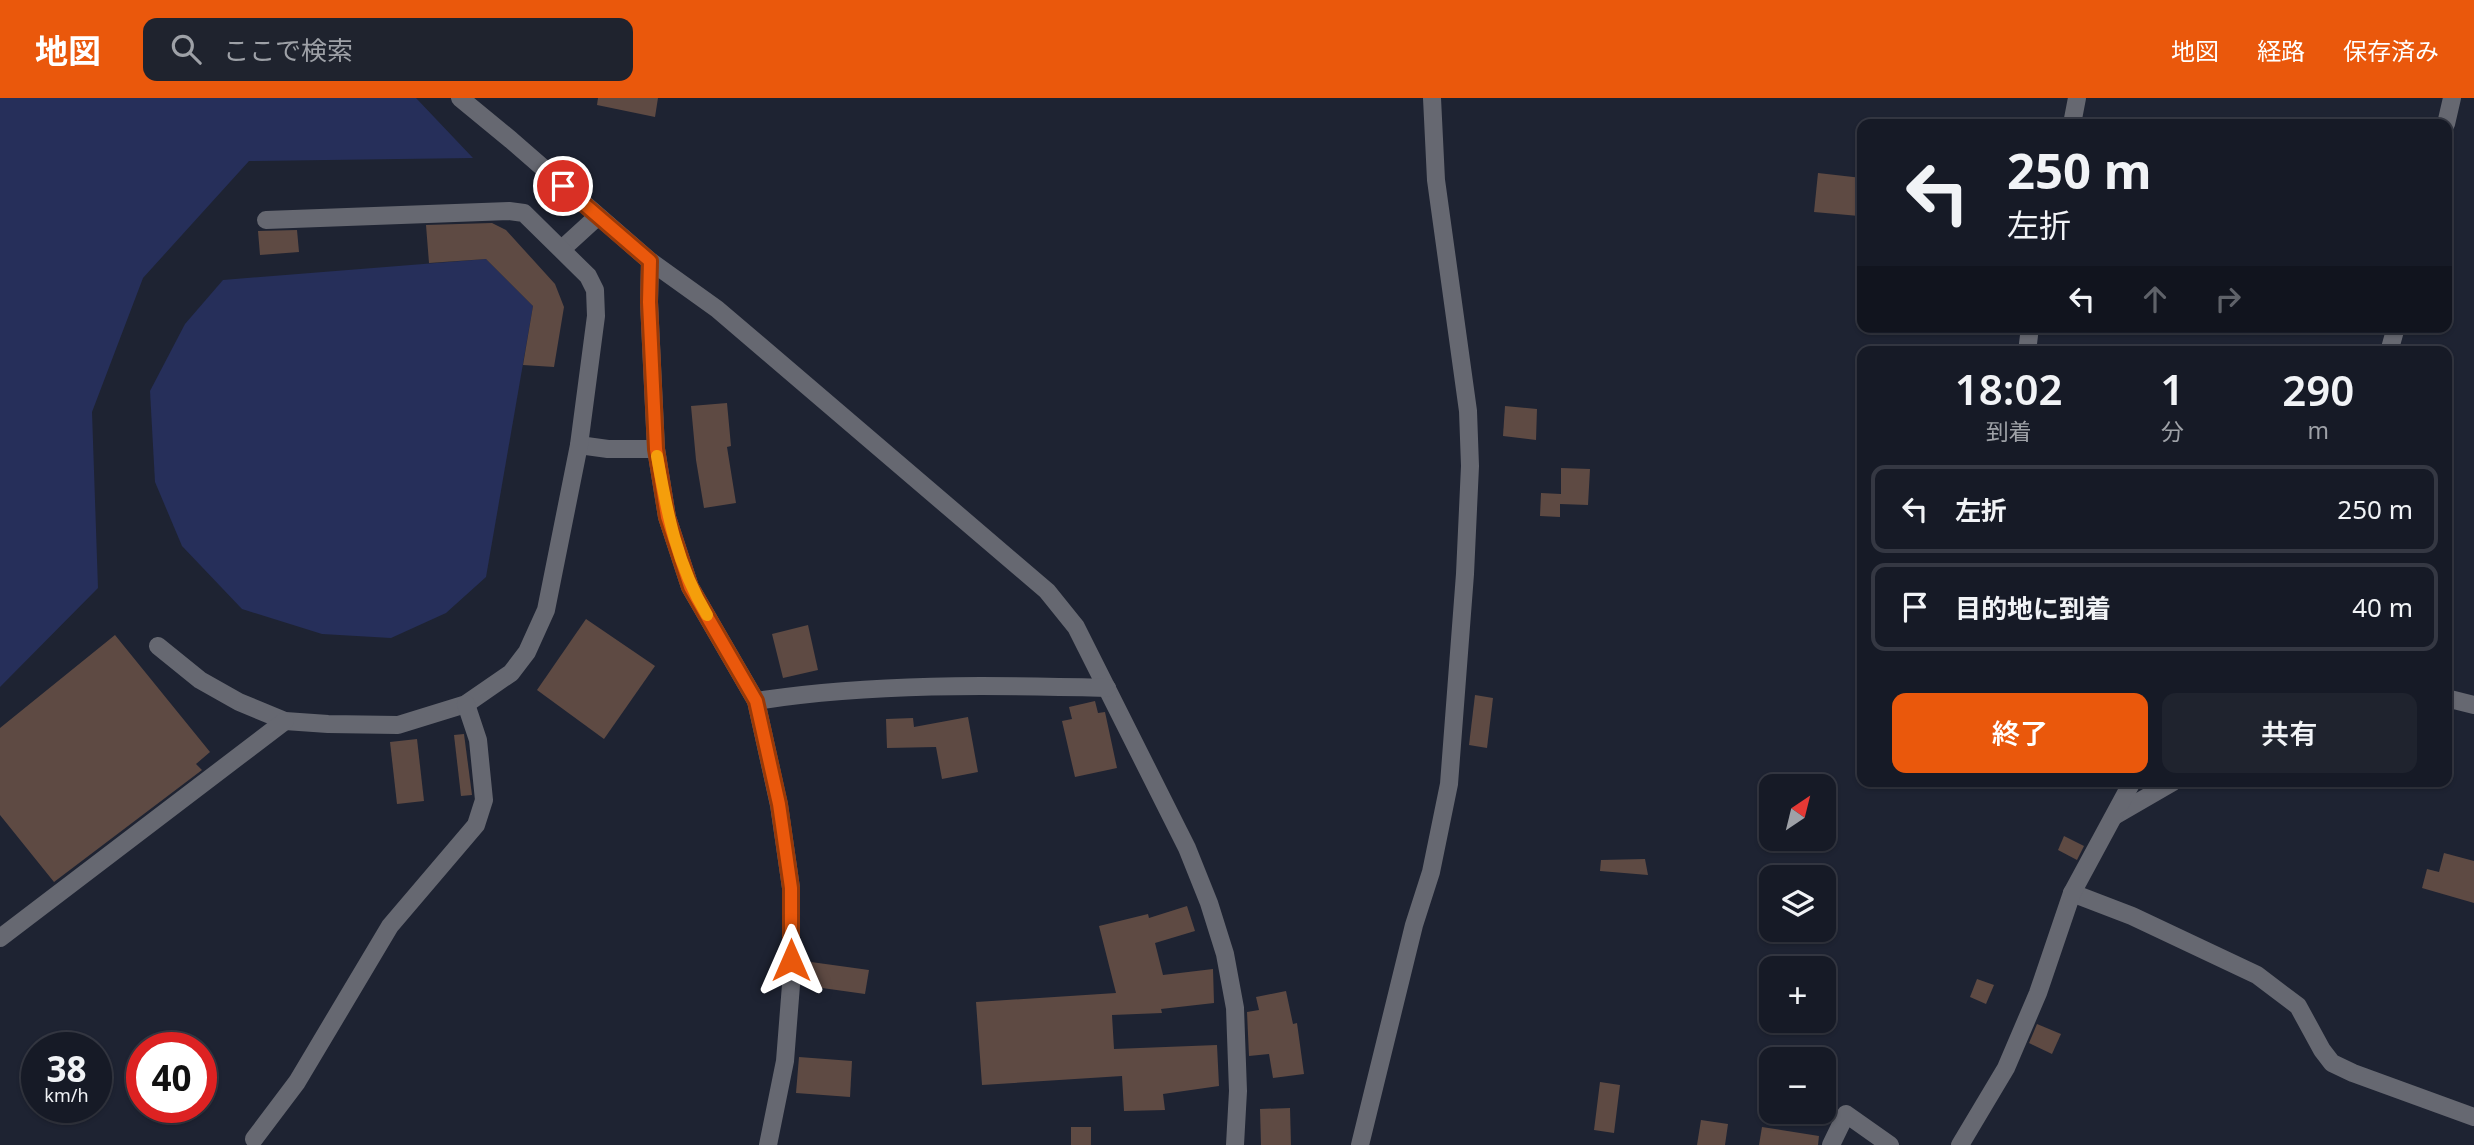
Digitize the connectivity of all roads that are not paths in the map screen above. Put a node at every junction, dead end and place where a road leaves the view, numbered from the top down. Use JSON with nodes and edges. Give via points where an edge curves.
{"nodes":[{"id":1,"x":460,"y":98,"type":"edge"},
{"id":2,"x":1432,"y":98,"type":"edge"},
{"id":3,"x":2077,"y":98,"type":"edge"},
{"id":4,"x":2452,"y":98,"type":"edge"},
{"id":5,"x":2073,"y":119,"type":"edge"},
{"id":6,"x":2447,"y":119,"type":"edge"},
{"id":7,"x":597,"y":217,"type":"junction"},
{"id":8,"x":266,"y":220,"type":"dead end"},
{"id":9,"x":562,"y":249,"type":"junction"},
{"id":10,"x":650,"y":261,"type":"junction"},
{"id":11,"x":579,"y":444,"type":"junction"},
{"id":12,"x":656,"y":449,"type":"junction"},
{"id":13,"x":158,"y":646,"type":"dead end"},
{"id":14,"x":1107,"y":688,"type":"junction"},
{"id":15,"x":2452,"y":700,"type":"edge"},
{"id":16,"x":756,"y":701,"type":"junction"},
{"id":17,"x":466,"y":704,"type":"junction"},
{"id":18,"x":2474,"y":705,"type":"edge"},
{"id":19,"x":285,"y":721,"type":"junction"},
{"id":20,"x":2130,"y":787,"type":"edge"},
{"id":21,"x":2164,"y":787,"type":"edge"},
{"id":22,"x":2116,"y":815,"type":"junction"},
{"id":23,"x":2072,"y":892,"type":"junction"},
{"id":24,"x":0,"y":938,"type":"edge"},
{"id":25,"x":2474,"y":1117,"type":"edge"},
{"id":26,"x":254,"y":1139,"type":"dead end"},
{"id":27,"x":768,"y":1145,"type":"edge"},
{"id":28,"x":1235,"y":1145,"type":"edge"},
{"id":29,"x":1360,"y":1145,"type":"edge"},
{"id":30,"x":1831,"y":1145,"type":"edge"},
{"id":31,"x":1890,"y":1145,"type":"edge"},
{"id":32,"x":1959,"y":1145,"type":"edge"}],
"edges":[{"from":1,"to":7,"type":"street"},
{"from":2,"to":29,"type":"street","via":[[1436,180],[1468,411],[1465,574],[1449,784],[1431,872]]},
{"from":3,"to":5,"type":"street"},
{"from":4,"to":6,"type":"street"},
{"from":7,"to":9,"type":"street"},
{"from":7,"to":10,"type":"street"},
{"from":8,"to":9,"type":"street","via":[[509,211],[524,213]]},
{"from":9,"to":11,"type":"street","via":[[595,290],[596,316]]},
{"from":10,"to":12,"type":"street"},
{"from":10,"to":14,"type":"street","via":[[717,309],[1047,591],[1076,627]]},
{"from":11,"to":12,"type":"street"},
{"from":11,"to":17,"type":"street","via":[[538,631],[511,673]]},
{"from":12,"to":16,"type":"street","via":[[667,517],[690,587]]},
{"from":13,"to":19,"type":"street","via":[[200,680]]},
{"from":14,"to":16,"type":"street","via":[[992,685],[802,694]]},
{"from":14,"to":28,"type":"street","via":[[1187,848],[1225,954],[1235,1008]]},
{"from":15,"to":18,"type":"street"},
{"from":16,"to":27,"type":"street","via":[[779,804],[791,888],[785,1061]]},
{"from":17,"to":19,"type":"street","via":[[398,725]]},
{"from":17,"to":26,"type":"street","via":[[478,740],[484,800],[476,825],[390,926],[297,1082]]},
{"from":19,"to":24,"type":"street"},
{"from":20,"to":22,"type":"street"},
{"from":21,"to":22,"type":"street"},
{"from":22,"to":23,"type":"street"},
{"from":23,"to":25,"type":"street","via":[[2257,975],[2298,1006],[2332,1063]]},
{"from":23,"to":32,"type":"street","via":[[2038,993],[2006,1068]]},
{"from":30,"to":31,"type":"street","via":[[1846,1114]]}]}
